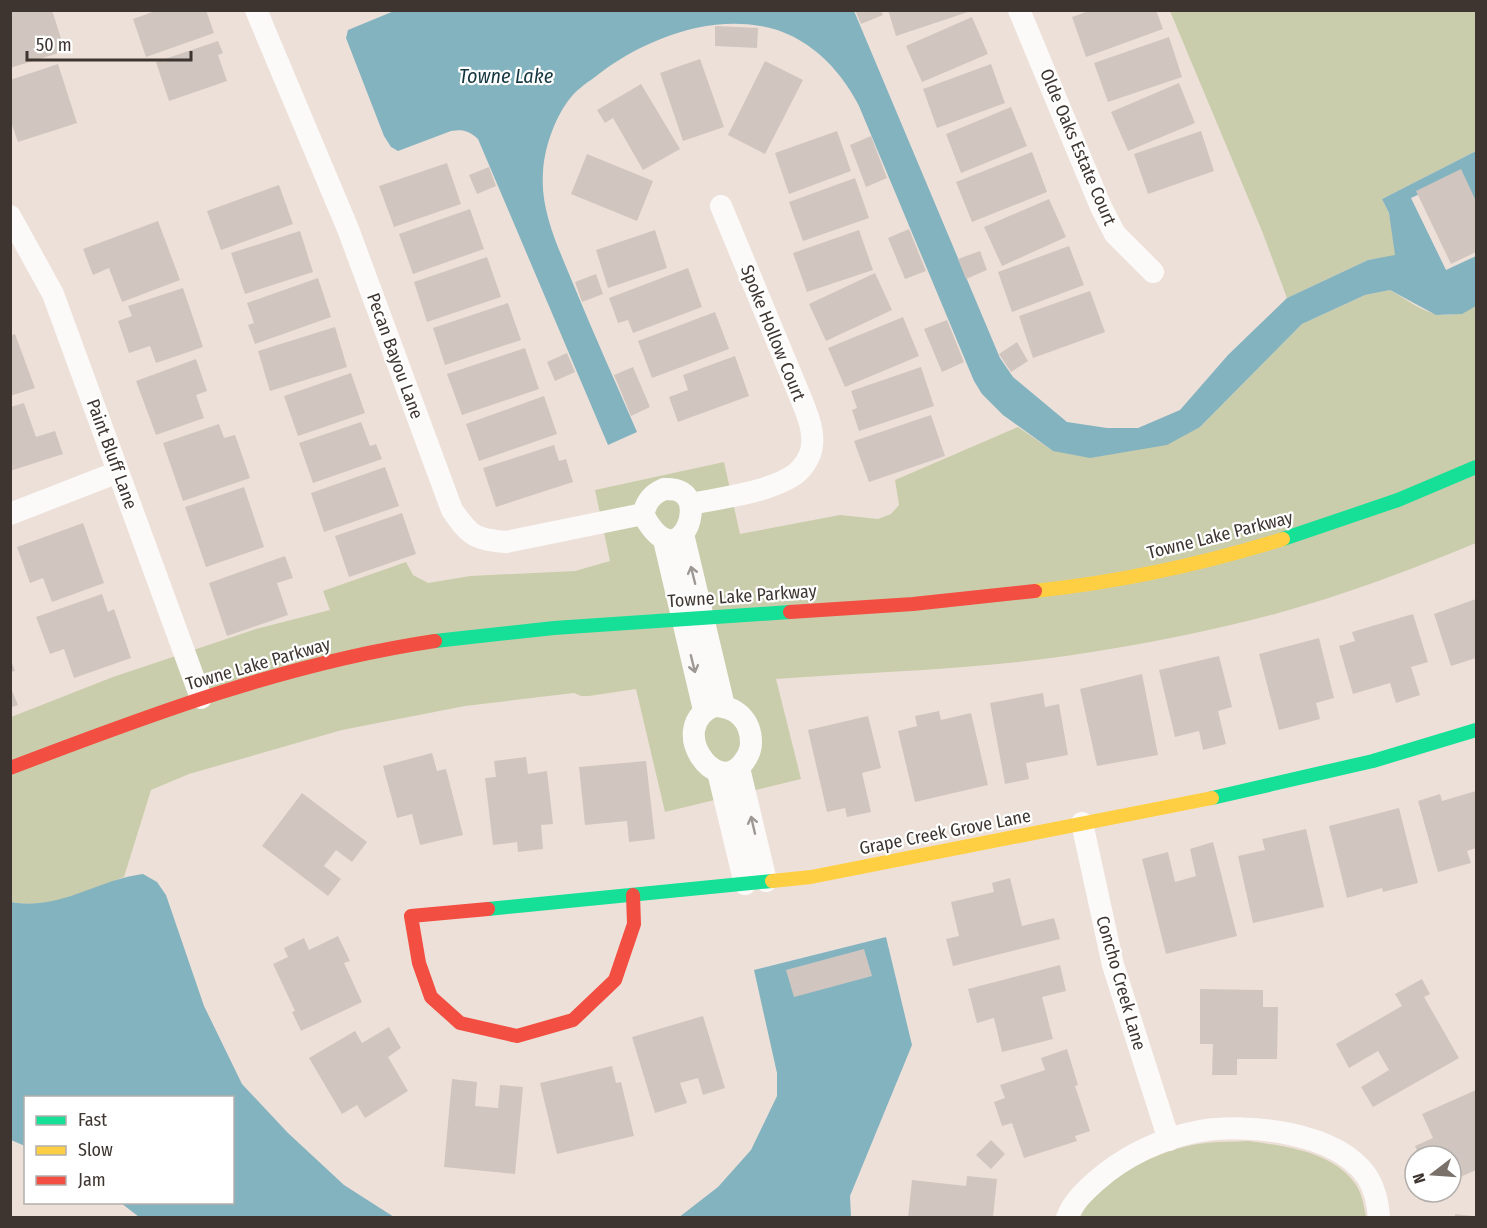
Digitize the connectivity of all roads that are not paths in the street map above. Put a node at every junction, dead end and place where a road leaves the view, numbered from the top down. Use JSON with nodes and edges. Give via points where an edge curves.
{"nodes":[{"id":1,"x":256,"y":10,"type":"edge"},
{"id":2,"x":1019,"y":10,"type":"edge"},
{"id":3,"x":721,"y":206,"type":"dead end"},
{"id":4,"x":10,"y":216,"type":"edge"},
{"id":5,"x":1153,"y":272,"type":"dead end"},
{"id":6,"x":1476,"y":467,"type":"edge"},
{"id":7,"x":118,"y":472,"type":"junction"},
{"id":8,"x":691,"y":504,"type":"junction"},
{"id":9,"x":10,"y":514,"type":"edge"},
{"id":10,"x":643,"y":514,"type":"junction"},
{"id":11,"x":673,"y":537,"type":"junction"},
{"id":12,"x":692,"y":618,"type":"junction"},
{"id":13,"x":201,"y":698,"type":"junction"},
{"id":14,"x":714,"y":708,"type":"junction"},
{"id":15,"x":1476,"y":730,"type":"edge"},
{"id":16,"x":10,"y":768,"type":"edge"},
{"id":17,"x":729,"y":770,"type":"junction"},
{"id":18,"x":1082,"y":823,"type":"junction"},
{"id":19,"x":756,"y":883,"type":"junction"},
{"id":20,"x":633,"y":895,"type":"junction"},
{"id":21,"x":1169,"y":1140,"type":"junction"},
{"id":22,"x":1067,"y":1218,"type":"edge"},
{"id":23,"x":1379,"y":1218,"type":"edge"}],
"edges":[{"from":1,"to":10,"type":"street","name":"Pecan Bayou Lane","via":[[348,229],[452,510],[467,532],[483,540],[506,542]]},
{"from":2,"to":5,"type":"street","name":"Olde Oaks Estate Court","via":[[1101,207],[1115,234]]},
{"from":3,"to":8,"type":"street","name":"Spoke Hollow Court","via":[[802,400],[811,426],[812,445],[807,462],[790,478]]},
{"from":4,"to":7,"type":"street","name":"Paint Bluff Lane","via":[[53,294]]},
{"from":6,"to":12,"type":"street","name":"Towne Lake Parkway","via":[[1430,489],[1301,534],[1181,566],[1059,589]]},
{"from":7,"to":9,"type":"street"},
{"from":7,"to":13,"type":"street","name":"Paint Bluff Lane"},
{"from":8,"to":10,"type":"street","via":[[685,494],[664,489],[652,495]]},
{"from":8,"to":11,"type":"street","via":[[690,520]]},
{"from":10,"to":11,"type":"street","via":[[650,528]]},
{"from":11,"to":12,"type":"street"},
{"from":12,"to":13,"type":"street","name":"Towne Lake Parkway","via":[[481,635],[406,646],[331,661]]},
{"from":12,"to":14,"type":"street"},
{"from":13,"to":16,"type":"street","name":"Towne Lake Parkway"},
{"from":14,"to":17,"type":"street","via":[[698,719],[694,744],[708,766]]},
{"from":14,"to":17,"type":"street","via":[[737,711],[750,733],[748,756]]},
{"from":15,"to":18,"type":"street","name":"Grape Creek Grove Lane","via":[[1282,783]]},
{"from":17,"to":19,"type":"street"},
{"from":18,"to":19,"type":"street","name":"Grape Creek Grove Lane","via":[[829,873]]},
{"from":18,"to":21,"type":"street","name":"Concho Creek Lane","via":[[1113,965]]},
{"from":19,"to":20,"type":"street","name":"Grape Creek Grove Lane"},
{"from":20,"to":20,"type":"street","name":"Grape Creek Grove Lane","via":[[634,924],[615,980],[573,1020],[517,1036],[460,1023],[431,997],[418,963],[411,916]]},
{"from":21,"to":22,"type":"street","via":[[1128,1157],[1104,1173],[1075,1203]]},
{"from":21,"to":23,"type":"street","via":[[1202,1131],[1258,1130],[1327,1146],[1366,1174],[1376,1192]]}]}
